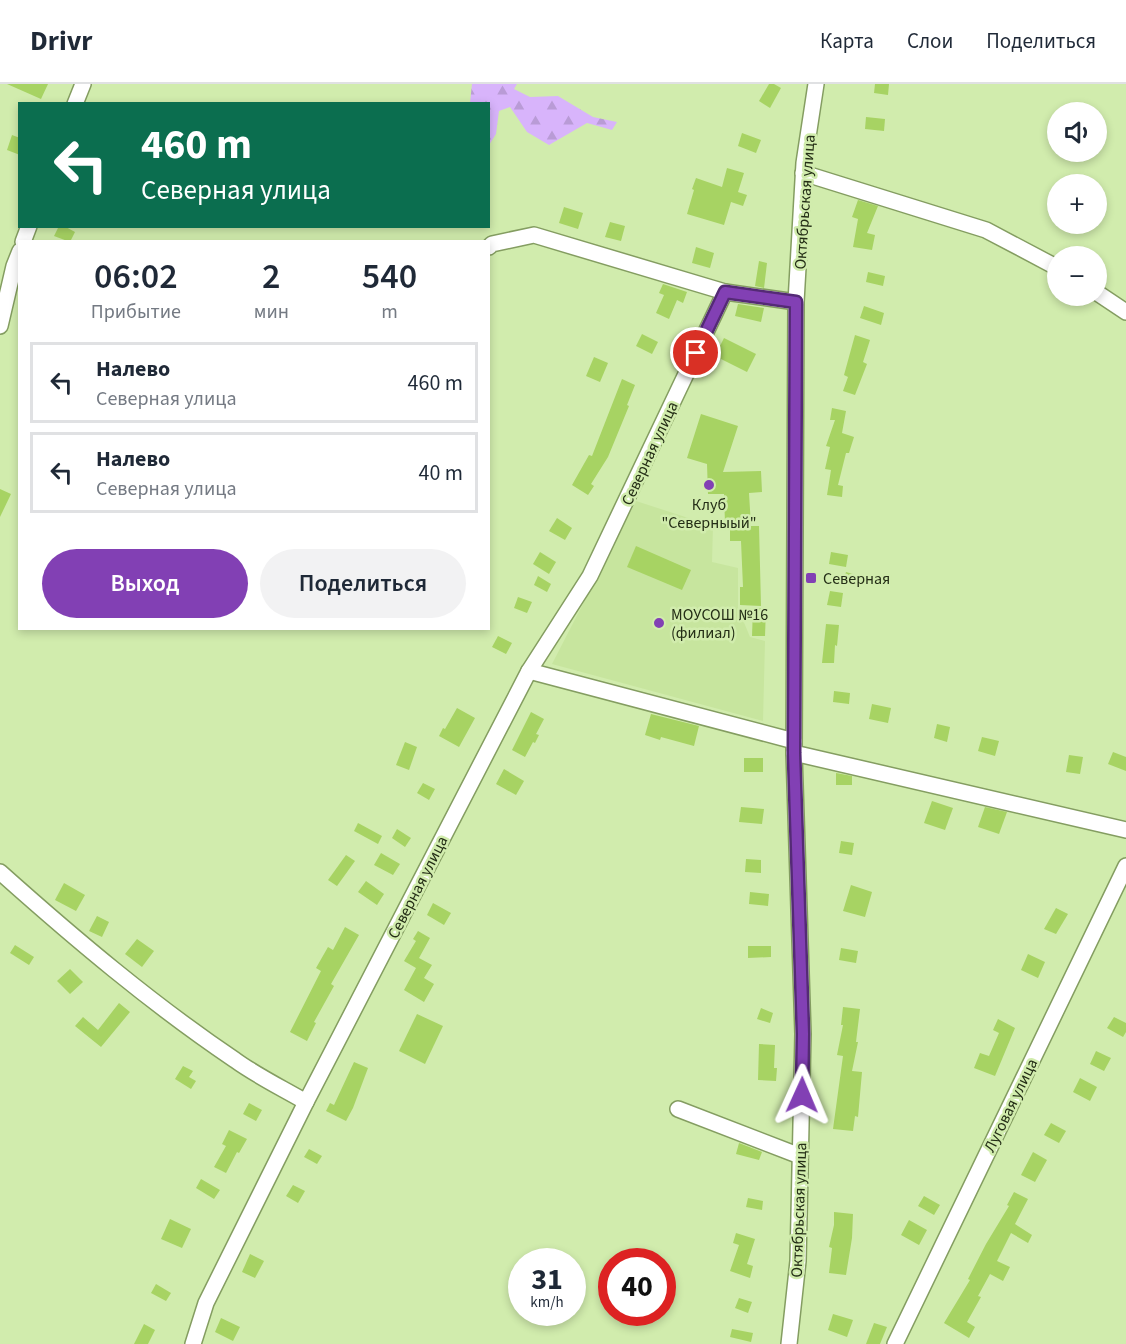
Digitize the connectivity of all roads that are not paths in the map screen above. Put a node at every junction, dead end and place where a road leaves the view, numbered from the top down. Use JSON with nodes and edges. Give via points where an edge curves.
{"nodes":[{"id":1,"x":82,"y":84,"type":"edge"},
{"id":2,"x":816,"y":84,"type":"edge"},
{"id":3,"x":76,"y":102,"type":"edge"},
{"id":4,"x":803,"y":173,"type":"junction"},
{"id":5,"x":490,"y":246,"type":"edge"},
{"id":6,"x":1047,"y":262,"type":"edge"},
{"id":7,"x":17,"y":267,"type":"edge"},
{"id":8,"x":725,"y":292,"type":"junction"},
{"id":9,"x":1107,"y":299,"type":"edge"},
{"id":10,"x":796,"y":302,"type":"junction"},
{"id":11,"x":1126,"y":312,"type":"edge"},
{"id":12,"x":0,"y":326,"type":"edge"},
{"id":13,"x":529,"y":671,"type":"junction"},
{"id":14,"x":794,"y":747,"type":"junction"},
{"id":15,"x":1126,"y":830,"type":"edge"},
{"id":16,"x":1126,"y":866,"type":"edge"},
{"id":17,"x":0,"y":872,"type":"edge"},
{"id":18,"x":306,"y":1102,"type":"junction"},
{"id":19,"x":678,"y":1109,"type":"dead end"},
{"id":20,"x":800,"y":1156,"type":"junction"},
{"id":21,"x":194,"y":1344,"type":"edge"},
{"id":22,"x":789,"y":1344,"type":"edge"},
{"id":23,"x":895,"y":1344,"type":"edge"}],
"edges":[{"from":1,"to":3,"type":"street"},
{"from":2,"to":4,"type":"street","name":"Октябрьская улица"},
{"from":4,"to":6,"type":"street","via":[[986,230]]},
{"from":4,"to":10,"type":"street","name":"Октябрьская улица"},
{"from":5,"to":8,"type":"street","via":[[534,235]]},
{"from":7,"to":12,"type":"street"},
{"from":8,"to":10,"type":"street"},
{"from":8,"to":13,"type":"street","name":"Северная улица","via":[[590,576]]},
{"from":9,"to":11,"type":"street"},
{"from":10,"to":14,"type":"street","name":"Октябрьская улица"},
{"from":13,"to":14,"type":"street"},
{"from":13,"to":18,"type":"street","name":"Северная улица"},
{"from":14,"to":15,"type":"street"},
{"from":14,"to":20,"type":"street","name":"Октябрьская улица","via":[[803,1034]]},
{"from":16,"to":23,"type":"street","name":"Луговая улица"},
{"from":17,"to":18,"type":"street","via":[[145,994],[236,1061]]},
{"from":18,"to":21,"type":"street","name":"Северная улица","via":[[206,1303]]},
{"from":19,"to":20,"type":"street"},
{"from":20,"to":22,"type":"street","name":"Октябрьская улица","via":[[798,1262]]}]}
